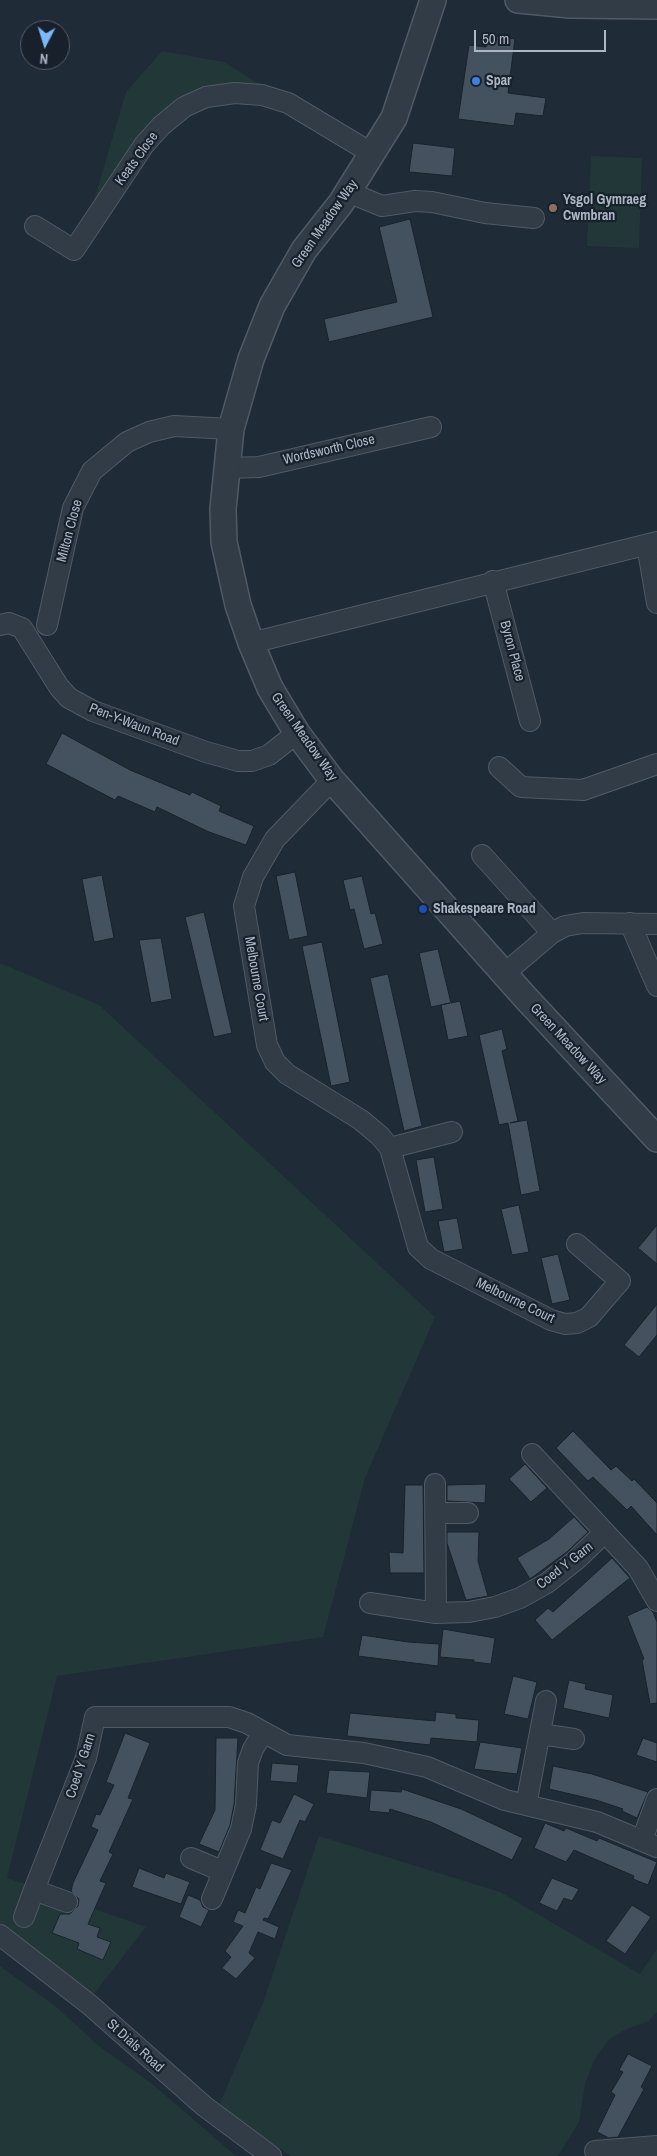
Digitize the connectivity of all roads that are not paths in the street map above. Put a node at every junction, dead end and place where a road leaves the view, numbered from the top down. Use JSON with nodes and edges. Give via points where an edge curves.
{"nodes":[{"id":1,"x":433,"y":0,"type":"edge"},
{"id":2,"x":518,"y":0,"type":"edge"},
{"id":3,"x":657,"y":6,"type":"edge"},
{"id":4,"x":373,"y":154,"type":"junction"},
{"id":5,"x":348,"y":192,"type":"junction"},
{"id":6,"x":534,"y":218,"type":"dead end"},
{"id":7,"x":35,"y":226,"type":"dead end"},
{"id":8,"x":430,"y":426,"type":"dead end"},
{"id":9,"x":231,"y":429,"type":"junction"},
{"id":10,"x":226,"y":468,"type":"junction"},
{"id":11,"x":652,"y":543,"type":"edge"},
{"id":12,"x":493,"y":581,"type":"junction"},
{"id":13,"x":657,"y":603,"type":"edge"},
{"id":14,"x":0,"y":625,"type":"edge"},
{"id":15,"x":47,"y":625,"type":"dead end"},
{"id":16,"x":251,"y":643,"type":"junction"},
{"id":17,"x":530,"y":721,"type":"dead end"},
{"id":18,"x":297,"y":733,"type":"junction"},
{"id":19,"x":657,"y":764,"type":"edge"},
{"id":20,"x":499,"y":767,"type":"dead end"},
{"id":21,"x":332,"y":780,"type":"junction"},
{"id":22,"x":482,"y":854,"type":"dead end"},
{"id":23,"x":630,"y":923,"type":"junction"},
{"id":24,"x":657,"y":924,"type":"edge"},
{"id":25,"x":552,"y":933,"type":"junction"},
{"id":26,"x":504,"y":974,"type":"junction"},
{"id":27,"x":657,"y":986,"type":"edge"},
{"id":28,"x":452,"y":1132,"type":"dead end"},
{"id":29,"x":657,"y":1139,"type":"edge"},
{"id":30,"x":390,"y":1148,"type":"junction"},
{"id":31,"x":578,"y":1244,"type":"dead end"},
{"id":32,"x":532,"y":1454,"type":"dead end"},
{"id":33,"x":435,"y":1484,"type":"dead end"},
{"id":34,"x":436,"y":1513,"type":"junction"},
{"id":35,"x":468,"y":1513,"type":"dead end"},
{"id":36,"x":604,"y":1534,"type":"junction"},
{"id":37,"x":657,"y":1601,"type":"edge"},
{"id":38,"x":370,"y":1603,"type":"dead end"},
{"id":39,"x":436,"y":1613,"type":"junction"},
{"id":40,"x":546,"y":1701,"type":"dead end"},
{"id":41,"x":263,"y":1733,"type":"junction"},
{"id":42,"x":540,"y":1734,"type":"junction"},
{"id":43,"x":574,"y":1739,"type":"dead end"},
{"id":44,"x":657,"y":1799,"type":"edge"},
{"id":45,"x":526,"y":1805,"type":"junction"},
{"id":46,"x":649,"y":1843,"type":"edge"},
{"id":47,"x":191,"y":1858,"type":"dead end"},
{"id":48,"x":222,"y":1871,"type":"junction"},
{"id":49,"x":34,"y":1890,"type":"junction"},
{"id":50,"x":212,"y":1899,"type":"dead end"},
{"id":51,"x":67,"y":1902,"type":"dead end"},
{"id":52,"x":24,"y":1917,"type":"dead end"},
{"id":53,"x":0,"y":1935,"type":"edge"},
{"id":54,"x":657,"y":2146,"type":"edge"},
{"id":55,"x":592,"y":2148,"type":"edge"},
{"id":56,"x":271,"y":2156,"type":"edge"}],
"edges":[{"from":1,"to":4,"type":"street","name":"Green Meadow Way","via":[[394,118]]},
{"from":2,"to":3,"type":"street"},
{"from":4,"to":5,"type":"street","name":"Green Meadow Way"},
{"from":4,"to":7,"type":"street","name":"Keats Close","via":[[288,103],[236,92],[206,97],[184,107],[144,145],[74,250]]},
{"from":5,"to":6,"type":"street","via":[[382,206],[432,202],[485,213]]},
{"from":5,"to":9,"type":"street","name":"Green Meadow Way","via":[[304,250],[272,306],[251,358]]},
{"from":8,"to":10,"type":"street","name":"Wordsworth Close","via":[[259,467]]},
{"from":9,"to":10,"type":"street","name":"Green Meadow Way"},
{"from":9,"to":15,"type":"street","name":"Milton Close","via":[[174,426],[149,432],[127,442],[92,471],[74,508]]},
{"from":10,"to":16,"type":"street","name":"Green Meadow Way","via":[[222,509],[224,542],[238,605]]},
{"from":11,"to":12,"type":"street"},
{"from":11,"to":13,"type":"street"},
{"from":12,"to":16,"type":"street"},
{"from":12,"to":17,"type":"street","name":"Byron Place"},
{"from":14,"to":18,"type":"street","name":"Pen-Y-Waun Road","via":[[10,623],[22,628],[69,698],[93,711],[238,761],[252,761],[269,755]]},
{"from":16,"to":18,"type":"street","name":"Green Meadow Way","via":[[270,688]]},
{"from":18,"to":21,"type":"street","name":"Green Meadow Way"},
{"from":19,"to":20,"type":"street","via":[[583,790],[521,787]]},
{"from":21,"to":26,"type":"street","name":"Green Meadow Way"},
{"from":21,"to":30,"type":"street","name":"Melbourne Court","via":[[275,839],[253,877],[244,906],[268,1044],[275,1062],[286,1074],[361,1120]]},
{"from":22,"to":25,"type":"street"},
{"from":23,"to":24,"type":"street"},
{"from":23,"to":25,"type":"street","via":[[583,923],[565,926]]},
{"from":23,"to":27,"type":"street"},
{"from":25,"to":26,"type":"street"},
{"from":26,"to":29,"type":"street","name":"Green Meadow Way"},
{"from":28,"to":30,"type":"street"},
{"from":30,"to":31,"type":"street","name":"Melbourne Court","via":[[407,1213],[422,1253],[551,1320],[565,1324],[589,1317],[620,1281]]},
{"from":32,"to":36,"type":"street","name":"Coed Y Garn"},
{"from":33,"to":34,"type":"street"},
{"from":34,"to":35,"type":"street"},
{"from":34,"to":39,"type":"street"},
{"from":36,"to":37,"type":"street","name":"Coed Y Garn","via":[[638,1568]]},
{"from":36,"to":39,"type":"street","name":"Coed Y Garn","via":[[547,1583],[520,1598],[469,1612]]},
{"from":38,"to":39,"type":"street","name":"Coed Y Garn"},
{"from":40,"to":42,"type":"street"},
{"from":41,"to":45,"type":"street","name":"Coed Y Garn","via":[[287,1744],[364,1753],[427,1768],[505,1800]]},
{"from":41,"to":48,"type":"street","via":[[250,1756],[244,1817]]},
{"from":41,"to":49,"type":"street","name":"Coed Y Garn","via":[[229,1718],[95,1717],[86,1758]]},
{"from":42,"to":43,"type":"street"},
{"from":42,"to":45,"type":"street"},
{"from":44,"to":46,"type":"street","name":"Coed Y Garn"},
{"from":45,"to":46,"type":"street","name":"Coed Y Garn","via":[[597,1822]]},
{"from":47,"to":48,"type":"street"},
{"from":48,"to":50,"type":"street"},
{"from":49,"to":51,"type":"street"},
{"from":49,"to":52,"type":"street","name":"Coed Y Garn"},
{"from":53,"to":56,"type":"street","name":"St Dials Road","via":[[90,2005],[204,2106]]},
{"from":54,"to":55,"type":"street"}]}
